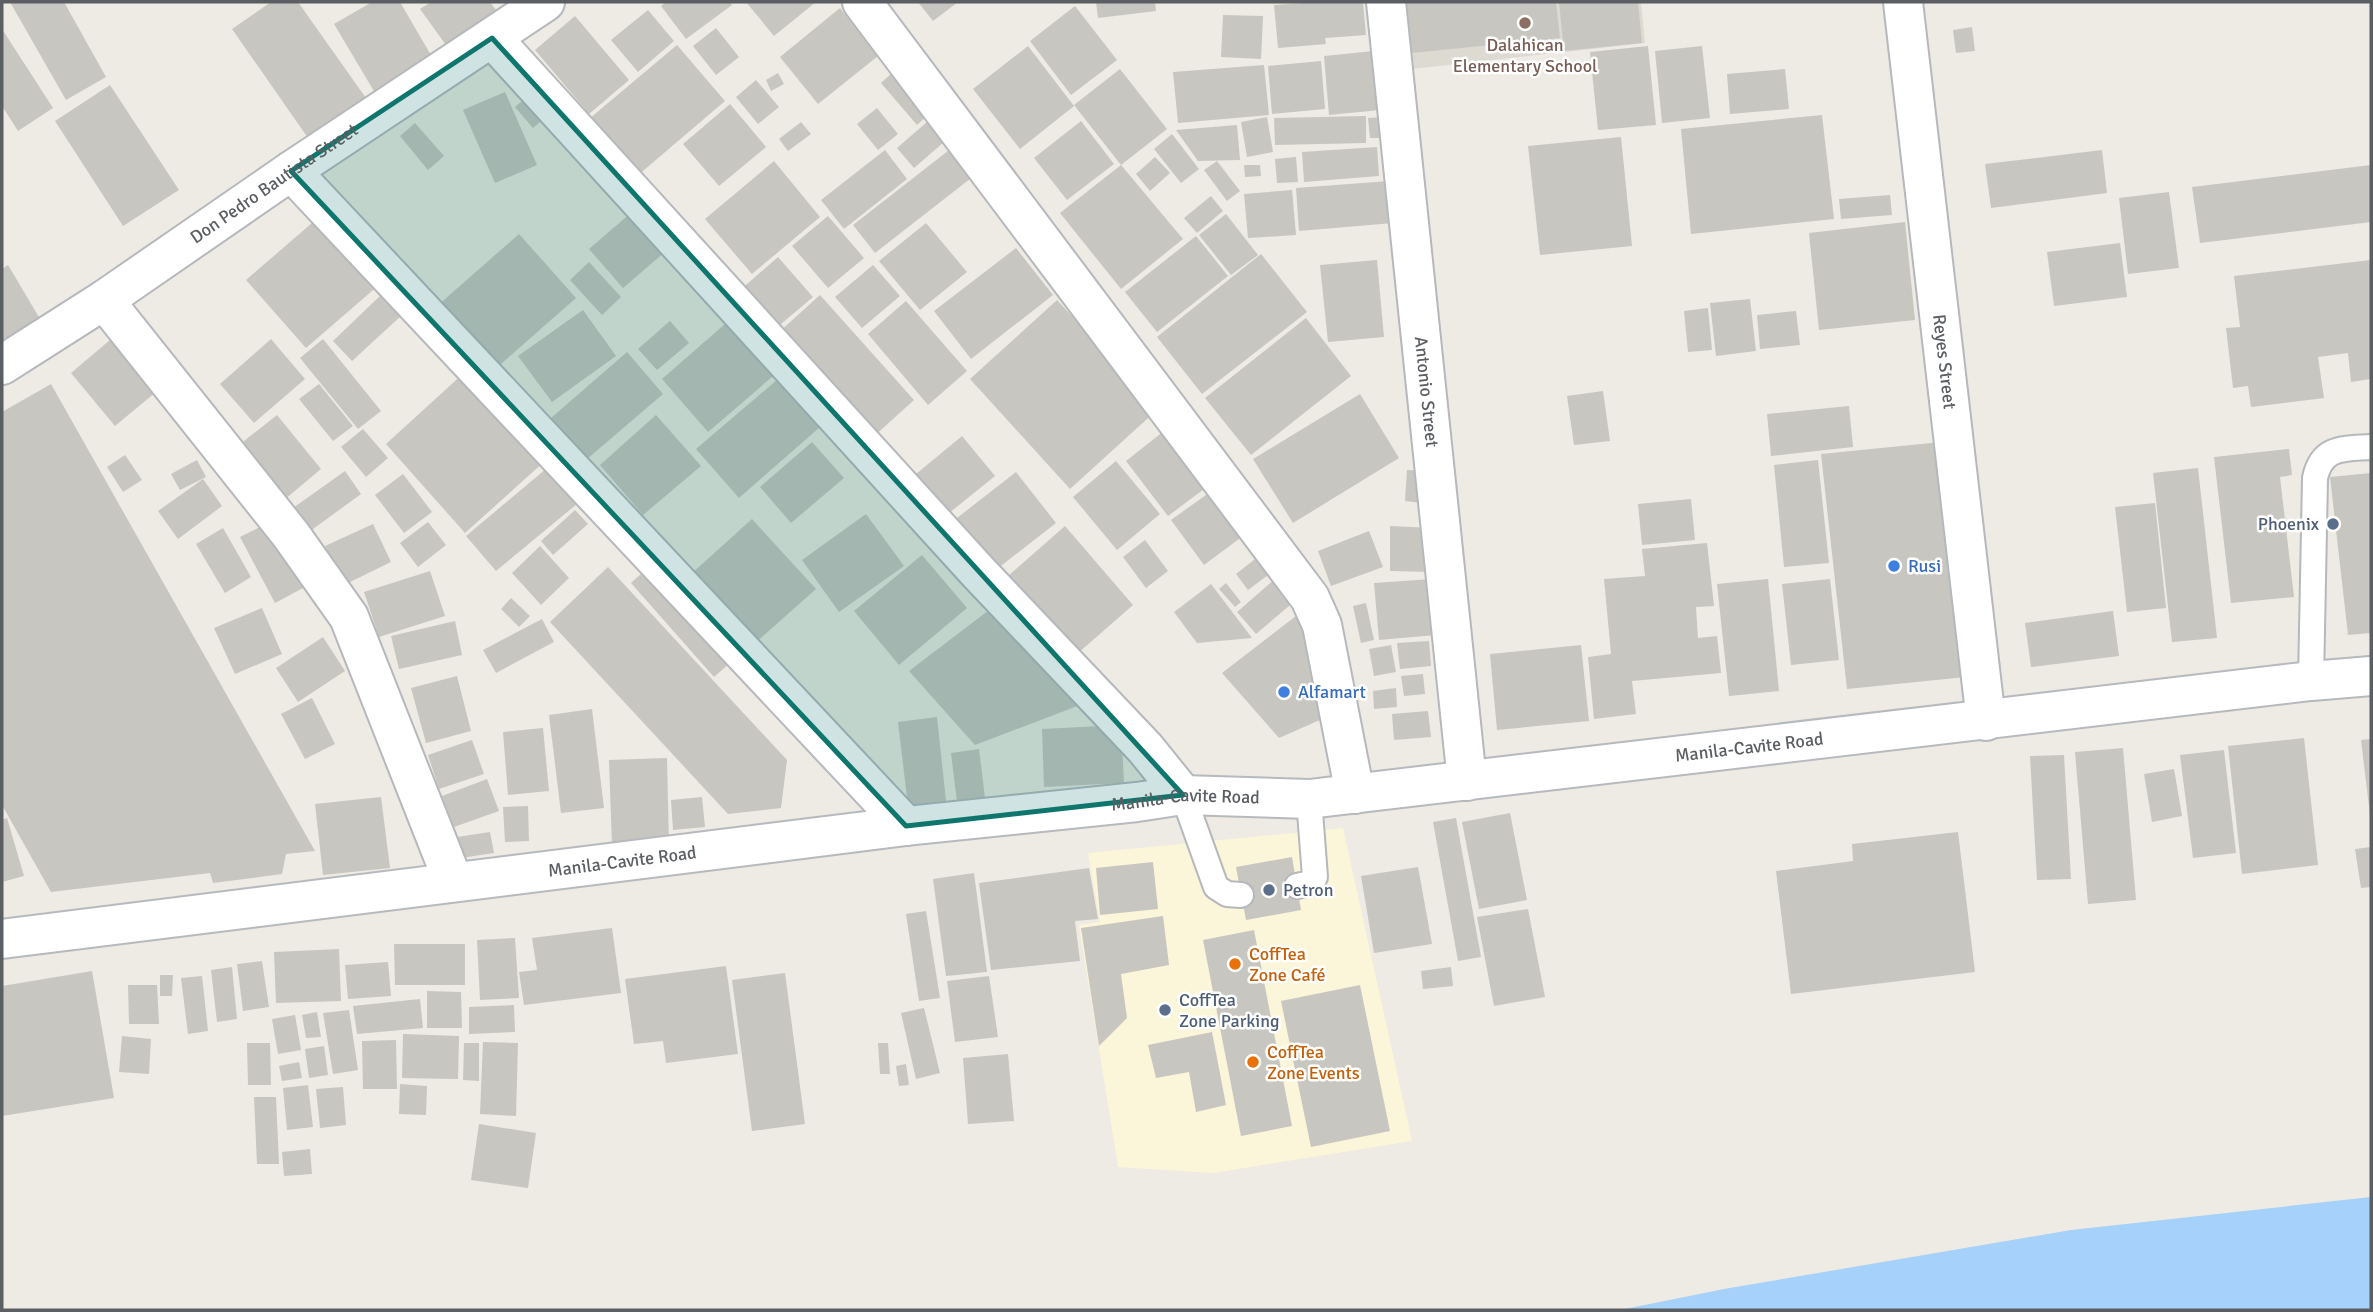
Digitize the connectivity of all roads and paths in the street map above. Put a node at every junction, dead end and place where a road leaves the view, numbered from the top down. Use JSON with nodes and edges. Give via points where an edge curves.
{"nodes":[{"id":1,"x":545,"y":2,"type":"edge"},
{"id":2,"x":862,"y":2,"type":"edge"},
{"id":3,"x":1386,"y":2,"type":"edge"},
{"id":4,"x":1903,"y":2,"type":"edge"},
{"id":5,"x":492,"y":38,"type":"junction"},
{"id":6,"x":291,"y":171,"type":"junction"},
{"id":7,"x":104,"y":300,"type":"junction"},
{"id":8,"x":2,"y":365,"type":"edge"},
{"id":9,"x":2371,"y":447,"type":"edge"},
{"id":10,"x":2371,"y":676,"type":"edge"},
{"id":11,"x":2311,"y":681,"type":"junction"},
{"id":12,"x":1986,"y":720,"type":"junction"},
{"id":13,"x":1467,"y":781,"type":"junction"},
{"id":14,"x":1355,"y":794,"type":"junction"},
{"id":15,"x":1183,"y":795,"type":"junction"},
{"id":16,"x":1309,"y":799,"type":"junction"},
{"id":17,"x":905,"y":826,"type":"junction"},
{"id":18,"x":453,"y":881,"type":"junction"},
{"id":19,"x":1297,"y":886,"type":"dead end"},
{"id":20,"x":1241,"y":895,"type":"dead end"},
{"id":21,"x":2,"y":939,"type":"edge"}],
"edges":[{"from":1,"to":5,"type":"street","name":"Don Pedro Bautista Street"},
{"from":2,"to":14,"type":"street","via":[[1310,598],[1322,625]]},
{"from":3,"to":13,"type":"street","name":"Antonio Street"},
{"from":4,"to":12,"type":"street","name":"Reyes Street"},
{"from":5,"to":6,"type":"street","name":"Don Pedro Bautista Street"},
{"from":5,"to":15,"type":"street","via":[[979,573],[1145,748]]},
{"from":6,"to":7,"type":"street","name":"Don Pedro Bautista Street"},
{"from":6,"to":17,"type":"street"},
{"from":7,"to":8,"type":"street","name":"Don Pedro Bautista Street"},
{"from":7,"to":18,"type":"street","via":[[291,535],[349,617]]},
{"from":9,"to":11,"type":"lane","via":[[2339,450],[2318,464]]},
{"from":10,"to":11,"type":"street","name":"Manila-Cavite Road"},
{"from":11,"to":12,"type":"street","name":"Manila-Cavite Road"},
{"from":12,"to":13,"type":"street","name":"Manila-Cavite Road"},
{"from":13,"to":14,"type":"street","name":"Manila-Cavite Road"},
{"from":14,"to":16,"type":"street","name":"Manila-Cavite Road"},
{"from":15,"to":16,"type":"street","name":"Manila-Cavite Road"},
{"from":15,"to":17,"type":"street","name":"Manila-Cavite Road"},
{"from":15,"to":20,"type":"lane","via":[[1216,887]]},
{"from":16,"to":19,"type":"lane","via":[[1315,877],[1311,883]]},
{"from":17,"to":18,"type":"street","name":"Manila-Cavite Road"},
{"from":18,"to":21,"type":"street","name":"Manila-Cavite Road"}]}
